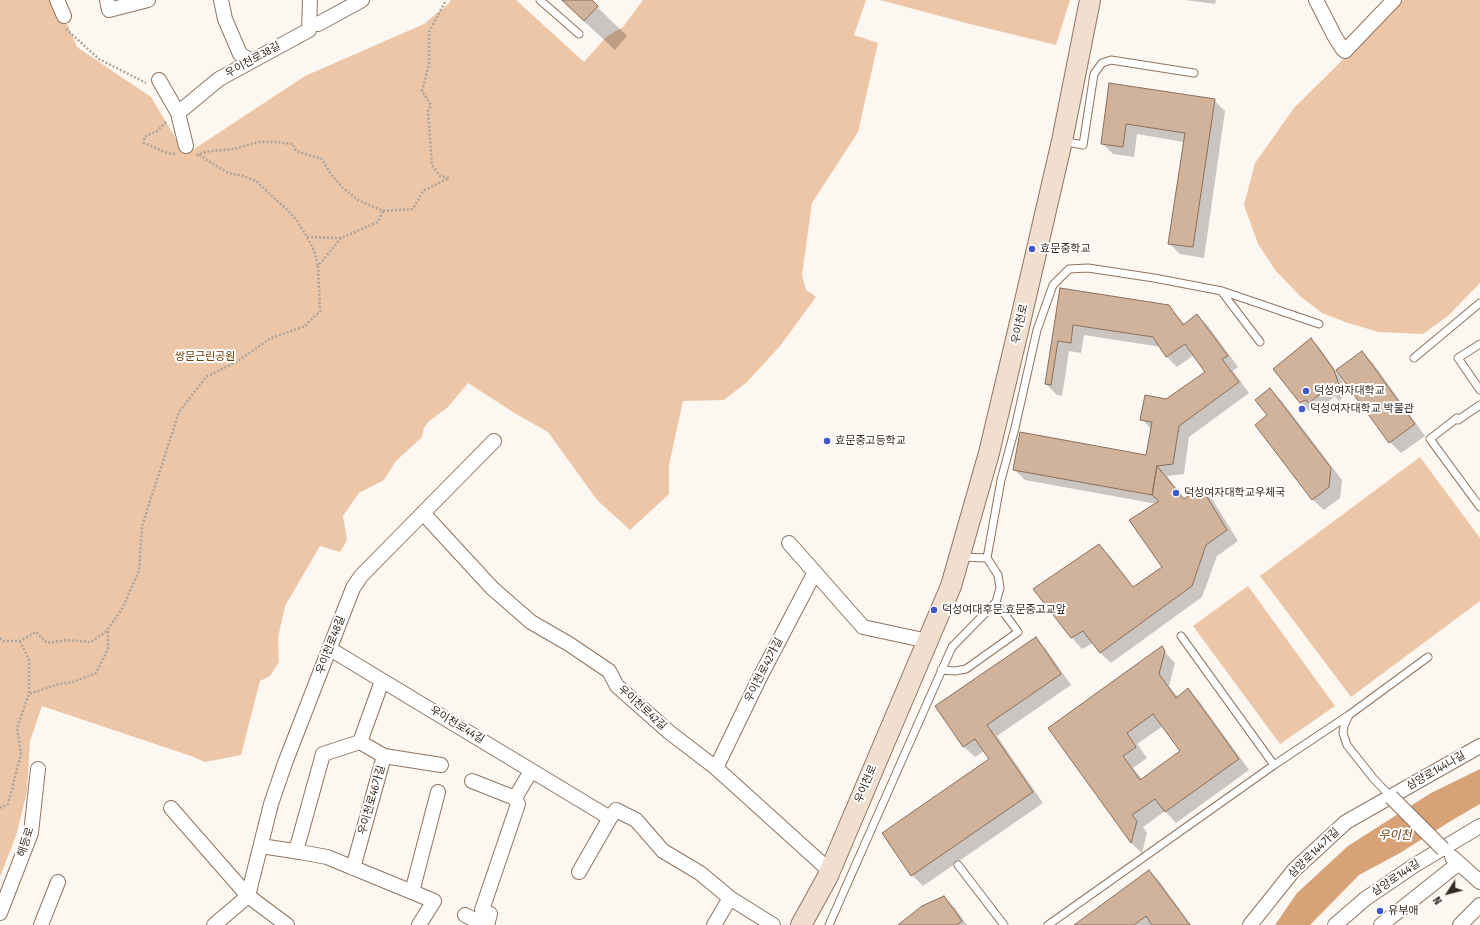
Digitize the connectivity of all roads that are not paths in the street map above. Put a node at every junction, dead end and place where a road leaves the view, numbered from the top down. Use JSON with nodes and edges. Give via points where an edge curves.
{"nodes":[{"id":1,"x":57,"y":0,"type":"edge"},
{"id":2,"x":107,"y":0,"type":"edge"},
{"id":3,"x":148,"y":0,"type":"edge"},
{"id":4,"x":221,"y":0,"type":"edge"},
{"id":5,"x":310,"y":0,"type":"edge"},
{"id":6,"x":362,"y":0,"type":"edge"},
{"id":7,"x":540,"y":0,"type":"edge"},
{"id":8,"x":1090,"y":0,"type":"edge"},
{"id":9,"x":1316,"y":0,"type":"edge"},
{"id":10,"x":1394,"y":0,"type":"edge"},
{"id":11,"x":65,"y":22,"type":"road end"},
{"id":12,"x":318,"y":24,"type":"dead end"},
{"id":13,"x":579,"y":34,"type":"dead end"},
{"id":14,"x":251,"y":61,"type":"junction"},
{"id":15,"x":1194,"y":73,"type":"dead end"},
{"id":16,"x":154,"y":84,"type":"road end"},
{"id":17,"x":173,"y":117,"type":"junction"},
{"id":18,"x":1062,"y":141,"type":"junction"},
{"id":19,"x":185,"y":152,"type":"road end"},
{"id":20,"x":1222,"y":291,"type":"junction"},
{"id":21,"x":1480,"y":303,"type":"edge"},
{"id":22,"x":1319,"y":324,"type":"dead end"},
{"id":23,"x":1260,"y":342,"type":"dead end"},
{"id":24,"x":1480,"y":344,"type":"edge"},
{"id":25,"x":1414,"y":358,"type":"dead end"},
{"id":26,"x":1480,"y":390,"type":"edge"},
{"id":27,"x":1480,"y":405,"type":"edge"},
{"id":28,"x":494,"y":441,"type":"dead end"},
{"id":29,"x":1480,"y":508,"type":"edge"},
{"id":30,"x":423,"y":513,"type":"junction"},
{"id":31,"x":789,"y":543,"type":"dead end"},
{"id":32,"x":959,"y":557,"type":"junction"},
{"id":33,"x":987,"y":558,"type":"junction"},
{"id":34,"x":815,"y":572,"type":"junction"},
{"id":35,"x":996,"y":602,"type":"junction"},
{"id":36,"x":1181,"y":636,"type":"dead end"},
{"id":37,"x":928,"y":641,"type":"junction"},
{"id":38,"x":330,"y":649,"type":"junction"},
{"id":39,"x":1428,"y":657,"type":"dead end"},
{"id":40,"x":941,"y":670,"type":"junction"},
{"id":41,"x":382,"y":681,"type":"junction"},
{"id":42,"x":1349,"y":715,"type":"junction"},
{"id":43,"x":360,"y":742,"type":"junction"},
{"id":44,"x":1480,"y":746,"type":"edge"},
{"id":45,"x":384,"y":756,"type":"junction"},
{"id":46,"x":441,"y":765,"type":"dead end"},
{"id":47,"x":1274,"y":765,"type":"junction"},
{"id":48,"x":716,"y":768,"type":"junction"},
{"id":49,"x":38,"y":769,"type":"dead end"},
{"id":50,"x":530,"y":771,"type":"junction"},
{"id":51,"x":472,"y":781,"type":"dead end"},
{"id":52,"x":438,"y":792,"type":"dead end"},
{"id":53,"x":1391,"y":797,"type":"junction"},
{"id":54,"x":515,"y":798,"type":"junction"},
{"id":55,"x":171,"y":808,"type":"dead end"},
{"id":56,"x":610,"y":818,"type":"junction"},
{"id":57,"x":1480,"y":826,"type":"edge"},
{"id":58,"x":261,"y":846,"type":"junction"},
{"id":59,"x":1443,"y":848,"type":"junction"},
{"id":60,"x":296,"y":851,"type":"junction"},
{"id":61,"x":1459,"y":863,"type":"junction"},
{"id":62,"x":958,"y":865,"type":"dead end"},
{"id":63,"x":353,"y":868,"type":"junction"},
{"id":64,"x":830,"y":871,"type":"junction"},
{"id":65,"x":579,"y":872,"type":"dead end"},
{"id":66,"x":58,"y":882,"type":"dead end"},
{"id":67,"x":1480,"y":882,"type":"edge"},
{"id":68,"x":412,"y":892,"type":"junction"},
{"id":69,"x":248,"y":896,"type":"junction"},
{"id":70,"x":730,"y":898,"type":"junction"},
{"id":71,"x":1480,"y":905,"type":"edge"},
{"id":72,"x":0,"y":913,"type":"edge"},
{"id":73,"x":465,"y":915,"type":"dead end"},
{"id":74,"x":41,"y":925,"type":"edge"},
{"id":75,"x":214,"y":925,"type":"edge"},
{"id":76,"x":287,"y":925,"type":"edge"},
{"id":77,"x":418,"y":925,"type":"edge"},
{"id":78,"x":486,"y":925,"type":"edge"},
{"id":79,"x":714,"y":925,"type":"edge"},
{"id":80,"x":773,"y":925,"type":"edge"},
{"id":81,"x":801,"y":925,"type":"edge"},
{"id":82,"x":829,"y":925,"type":"edge"},
{"id":83,"x":1004,"y":925,"type":"edge"},
{"id":84,"x":1048,"y":925,"type":"edge"},
{"id":85,"x":1250,"y":925,"type":"edge"},
{"id":86,"x":1335,"y":925,"type":"edge"},
{"id":87,"x":1381,"y":925,"type":"edge"},
{"id":88,"x":1460,"y":925,"type":"edge"}],
"edges":[{"from":1,"to":11,"type":"street"},
{"from":2,"to":3,"type":"street","via":[[109,10]]},
{"from":4,"to":14,"type":"street","via":[[225,19],[240,54]]},
{"from":5,"to":14,"type":"street","name":"우이천로38길","via":[[309,30]]},
{"from":6,"to":12,"type":"street"},
{"from":7,"to":13,"type":"lane"},
{"from":8,"to":18,"type":"street","name":"우이천로"},
{"from":9,"to":10,"type":"street","via":[[1345,51]]},
{"from":14,"to":17,"type":"street","name":"우이천로38길","via":[[219,79]]},
{"from":15,"to":18,"type":"lane","via":[[1111,60],[1102,63],[1094,74],[1083,145]]},
{"from":16,"to":17,"type":"street"},
{"from":17,"to":19,"type":"street"},
{"from":18,"to":32,"type":"street","name":"우이천로","via":[[989,453]]},
{"from":20,"to":22,"type":"lane"},
{"from":20,"to":23,"type":"lane"},
{"from":20,"to":33,"type":"lane","via":[[1088,268],[1070,269],[1053,285],[1037,330],[1001,480]]},
{"from":21,"to":25,"type":"lane"},
{"from":24,"to":26,"type":"lane","via":[[1458,358]]},
{"from":27,"to":29,"type":"lane","via":[[1430,439]]},
{"from":28,"to":30,"type":"street","name":"우이천로48길"},
{"from":30,"to":38,"type":"street","name":"우이천로48길","via":[[361,576],[353,588]]},
{"from":30,"to":48,"type":"street","name":"우이천로42길","via":[[492,588],[531,622],[609,671],[617,686],[669,732]]},
{"from":31,"to":34,"type":"street"},
{"from":32,"to":33,"type":"lane"},
{"from":32,"to":37,"type":"street","name":"우이천로","via":[[951,586]]},
{"from":33,"to":35,"type":"lane","via":[[998,575],[1000,588]]},
{"from":34,"to":37,"type":"street","via":[[863,627]]},
{"from":34,"to":48,"type":"street","name":"우이천로42가길"},
{"from":35,"to":40,"type":"lane","via":[[952,646]]},
{"from":35,"to":40,"type":"lane","via":[[1018,632],[966,669]]},
{"from":36,"to":47,"type":"lane"},
{"from":37,"to":64,"type":"street","name":"우이천로"},
{"from":38,"to":41,"type":"street","name":"우이천로44길"},
{"from":38,"to":58,"type":"street","name":"우이천로48길","via":[[285,763],[271,804]]},
{"from":39,"to":42,"type":"lane"},
{"from":40,"to":82,"type":"lane"},
{"from":41,"to":43,"type":"street"},
{"from":41,"to":50,"type":"street","name":"우이천로44길"},
{"from":42,"to":47,"type":"lane"},
{"from":42,"to":53,"type":"lane","via":[[1343,733],[1346,745]]},
{"from":43,"to":45,"type":"street","name":"우이천로46가길"},
{"from":43,"to":60,"type":"street","via":[[322,754]]},
{"from":44,"to":53,"type":"street","name":"삼양로144나길"},
{"from":45,"to":46,"type":"street"},
{"from":45,"to":63,"type":"street","name":"우이천로46가길"},
{"from":47,"to":84,"type":"lane"},
{"from":48,"to":64,"type":"street","name":"우이천로42길"},
{"from":49,"to":72,"type":"street","name":"해등로","via":[[31,833]]},
{"from":50,"to":54,"type":"street"},
{"from":50,"to":56,"type":"street","name":"우이천로44길"},
{"from":51,"to":54,"type":"street"},
{"from":52,"to":68,"type":"street"},
{"from":53,"to":59,"type":"street","bridge":true},
{"from":53,"to":85,"type":"street","name":"삼양로144가길","via":[[1346,822],[1294,870]]},
{"from":54,"to":78,"type":"street","via":[[518,804],[482,910],[490,914]]},
{"from":55,"to":69,"type":"street"},
{"from":56,"to":65,"type":"street"},
{"from":56,"to":70,"type":"street","via":[[616,810],[636,820],[663,850],[700,873]]},
{"from":57,"to":59,"type":"street","name":"삼양로144길"},
{"from":58,"to":60,"type":"street"},
{"from":58,"to":69,"type":"street","name":"우이천로48길"},
{"from":59,"to":61,"type":"street"},
{"from":59,"to":86,"type":"street","name":"삼양로144길","via":[[1365,899]]},
{"from":60,"to":63,"type":"street","via":[[326,857]]},
{"from":61,"to":67,"type":"street"},
{"from":61,"to":87,"type":"street"},
{"from":62,"to":83,"type":"lane"},
{"from":63,"to":68,"type":"street"},
{"from":64,"to":81,"type":"street","name":"우이천로"},
{"from":66,"to":74,"type":"street"},
{"from":68,"to":77,"type":"street","via":[[434,900]]},
{"from":69,"to":75,"type":"street"},
{"from":69,"to":76,"type":"street"},
{"from":70,"to":79,"type":"street"},
{"from":70,"to":80,"type":"street"},
{"from":71,"to":88,"type":"street"},
{"from":73,"to":78,"type":"street"}]}
